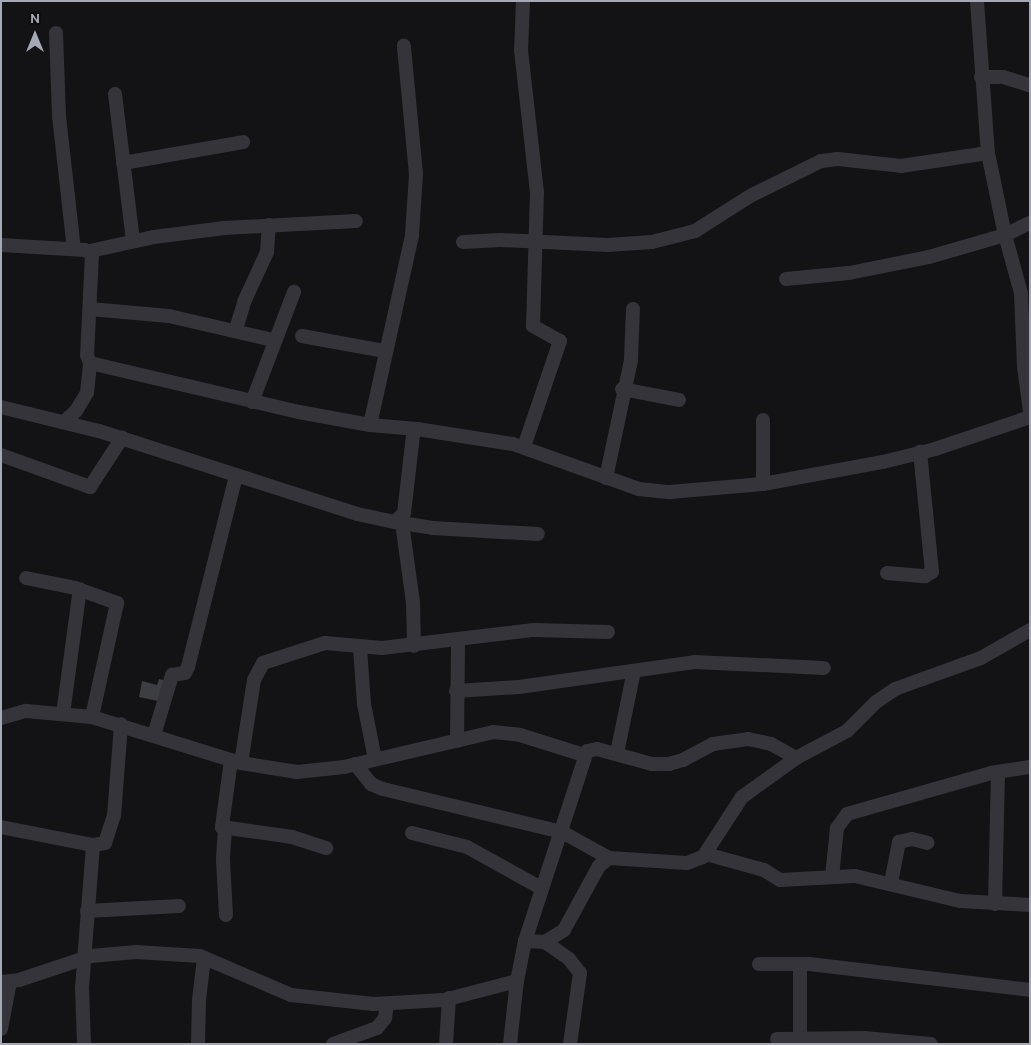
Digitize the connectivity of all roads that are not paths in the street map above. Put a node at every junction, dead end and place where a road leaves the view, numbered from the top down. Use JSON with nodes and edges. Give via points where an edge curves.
{"nodes":[{"id":1,"x":523,"y":1,"type":"edge"},
{"id":2,"x":977,"y":1,"type":"edge"},
{"id":3,"x":56,"y":33,"type":"dead end"},
{"id":4,"x":404,"y":46,"type":"dead end"},
{"id":5,"x":981,"y":77,"type":"junction"},
{"id":6,"x":1030,"y":86,"type":"edge"},
{"id":7,"x":115,"y":94,"type":"dead end"},
{"id":8,"x":243,"y":142,"type":"dead end"},
{"id":9,"x":988,"y":153,"type":"junction"},
{"id":10,"x":123,"y":163,"type":"junction"},
{"id":11,"x":356,"y":221,"type":"dead end"},
{"id":12,"x":269,"y":224,"type":"junction"},
{"id":13,"x":1030,"y":224,"type":"edge"},
{"id":14,"x":1005,"y":235,"type":"junction"},
{"id":15,"x":134,"y":241,"type":"junction"},
{"id":16,"x":463,"y":242,"type":"dead end"},
{"id":17,"x":537,"y":243,"type":"junction"},
{"id":18,"x":1,"y":245,"type":"edge"},
{"id":19,"x":74,"y":249,"type":"junction"},
{"id":20,"x":90,"y":251,"type":"junction"},
{"id":21,"x":786,"y":279,"type":"dead end"},
{"id":22,"x":294,"y":292,"type":"dead end"},
{"id":23,"x":90,"y":309,"type":"junction"},
{"id":24,"x":633,"y":309,"type":"dead end"},
{"id":25,"x":236,"y":329,"type":"junction"},
{"id":26,"x":302,"y":336,"type":"dead end"},
{"id":27,"x":273,"y":340,"type":"junction"},
{"id":28,"x":384,"y":351,"type":"junction"},
{"id":29,"x":90,"y":363,"type":"junction"},
{"id":30,"x":622,"y":389,"type":"junction"},
{"id":31,"x":679,"y":400,"type":"dead end"},
{"id":32,"x":252,"y":402,"type":"junction"},
{"id":33,"x":1,"y":407,"type":"edge"},
{"id":34,"x":1030,"y":410,"type":"edge"},
{"id":35,"x":1030,"y":418,"type":"edge"},
{"id":36,"x":763,"y":420,"type":"dead end"},
{"id":37,"x":64,"y":422,"type":"junction"},
{"id":38,"x":370,"y":425,"type":"junction"},
{"id":39,"x":417,"y":429,"type":"junction"},
{"id":40,"x":122,"y":438,"type":"junction"},
{"id":41,"x":524,"y":447,"type":"junction"},
{"id":42,"x":920,"y":452,"type":"junction"},
{"id":43,"x":1,"y":455,"type":"edge"},
{"id":44,"x":236,"y":476,"type":"junction"},
{"id":45,"x":606,"y":478,"type":"junction"},
{"id":46,"x":763,"y":484,"type":"junction"},
{"id":47,"x":399,"y":523,"type":"junction"},
{"id":48,"x":538,"y":534,"type":"dead end"},
{"id":49,"x":887,"y":574,"type":"dead end"},
{"id":50,"x":26,"y":578,"type":"dead end"},
{"id":51,"x":80,"y":589,"type":"junction"},
{"id":52,"x":1030,"y":630,"type":"edge"},
{"id":53,"x":608,"y":632,"type":"dead end"},
{"id":54,"x":458,"y":639,"type":"junction"},
{"id":55,"x":414,"y":646,"type":"junction"},
{"id":56,"x":360,"y":648,"type":"junction"},
{"id":57,"x":824,"y":668,"type":"dead end"},
{"id":58,"x":634,"y":670,"type":"junction"},
{"id":59,"x":456,"y":692,"type":"junction"},
{"id":60,"x":63,"y":714,"type":"junction"},
{"id":61,"x":1,"y":718,"type":"edge"},
{"id":62,"x":92,"y":718,"type":"junction"},
{"id":63,"x":121,"y":724,"type":"junction"},
{"id":64,"x":154,"y":735,"type":"junction"},
{"id":65,"x":457,"y":741,"type":"junction"},
{"id":66,"x":617,"y":753,"type":"junction"},
{"id":67,"x":584,"y":755,"type":"junction"},
{"id":68,"x":796,"y":758,"type":"junction"},
{"id":69,"x":375,"y":759,"type":"junction"},
{"id":70,"x":236,"y":762,"type":"junction"},
{"id":71,"x":355,"y":764,"type":"junction"},
{"id":72,"x":1030,"y":767,"type":"edge"},
{"id":73,"x":998,"y":772,"type":"junction"},
{"id":74,"x":1,"y":827,"type":"edge"},
{"id":75,"x":225,"y":829,"type":"junction"},
{"id":76,"x":562,"y":832,"type":"junction"},
{"id":77,"x":412,"y":834,"type":"dead end"},
{"id":78,"x":928,"y":842,"type":"dead end"},
{"id":79,"x":93,"y":844,"type":"junction"},
{"id":80,"x":326,"y":848,"type":"dead end"},
{"id":81,"x":706,"y":854,"type":"junction"},
{"id":82,"x":609,"y":858,"type":"junction"},
{"id":83,"x":832,"y":876,"type":"junction"},
{"id":84,"x":891,"y":883,"type":"junction"},
{"id":85,"x":541,"y":888,"type":"junction"},
{"id":86,"x":994,"y":904,"type":"junction"},
{"id":87,"x":1030,"y":905,"type":"edge"},
{"id":88,"x":179,"y":906,"type":"dead end"},
{"id":89,"x":87,"y":911,"type":"junction"},
{"id":90,"x":226,"y":915,"type":"dead end"},
{"id":91,"x":525,"y":941,"type":"junction"},
{"id":92,"x":545,"y":942,"type":"junction"},
{"id":93,"x":204,"y":958,"type":"junction"},
{"id":94,"x":84,"y":959,"type":"junction"},
{"id":95,"x":759,"y":964,"type":"dead end"},
{"id":96,"x":800,"y":964,"type":"junction"},
{"id":97,"x":517,"y":981,"type":"junction"},
{"id":98,"x":6,"y":982,"type":"edge"},
{"id":99,"x":1030,"y":990,"type":"edge"},
{"id":100,"x":449,"y":998,"type":"junction"},
{"id":101,"x":387,"y":1004,"type":"junction"},
{"id":102,"x":1,"y":1029,"type":"edge"},
{"id":103,"x":800,"y":1038,"type":"junction"},
{"id":104,"x":777,"y":1039,"type":"dead end"},
{"id":105,"x":84,"y":1044,"type":"edge"},
{"id":106,"x":198,"y":1044,"type":"edge"},
{"id":107,"x":333,"y":1044,"type":"edge"},
{"id":108,"x":446,"y":1044,"type":"edge"},
{"id":109,"x":510,"y":1044,"type":"edge"},
{"id":110,"x":570,"y":1044,"type":"edge"},
{"id":111,"x":931,"y":1044,"type":"edge"}],
"edges":[{"from":1,"to":17,"type":"street","via":[[521,50],[536,167]]},
{"from":2,"to":5,"type":"street"},
{"from":3,"to":19,"type":"street","via":[[59,116]]},
{"from":4,"to":28,"type":"street","via":[[415,164],[415,200],[410,253]]},
{"from":5,"to":6,"type":"street","via":[[1003,77]]},
{"from":5,"to":9,"type":"street"},
{"from":7,"to":10,"type":"street"},
{"from":8,"to":10,"type":"street"},
{"from":9,"to":14,"type":"street"},
{"from":9,"to":17,"type":"street","via":[[901,166],[830,159],[779,181],[711,223],[676,237],[634,245]]},
{"from":10,"to":15,"type":"street"},
{"from":11,"to":12,"type":"street"},
{"from":12,"to":15,"type":"street"},
{"from":12,"to":25,"type":"street","via":[[264,259],[244,302]]},
{"from":13,"to":14,"type":"street"},
{"from":14,"to":21,"type":"street","via":[[879,268]]},
{"from":14,"to":34,"type":"street","via":[[1021,293],[1024,367]]},
{"from":15,"to":20,"type":"street"},
{"from":16,"to":17,"type":"street","via":[[501,240]]},
{"from":17,"to":41,"type":"street","via":[[533,326],[556,337],[560,344]]},
{"from":18,"to":19,"type":"street"},
{"from":19,"to":20,"type":"street"},
{"from":20,"to":23,"type":"street","via":[[93,259]]},
{"from":22,"to":27,"type":"street"},
{"from":23,"to":25,"type":"street","via":[[169,316]]},
{"from":23,"to":29,"type":"street","via":[[86,355]]},
{"from":24,"to":30,"type":"street","via":[[630,360]]},
{"from":25,"to":27,"type":"street"},
{"from":26,"to":28,"type":"street"},
{"from":27,"to":32,"type":"street"},
{"from":28,"to":38,"type":"street"},
{"from":29,"to":32,"type":"street"},
{"from":29,"to":37,"type":"street","via":[[87,393],[76,411]]},
{"from":30,"to":31,"type":"street"},
{"from":30,"to":45,"type":"street"},
{"from":32,"to":38,"type":"street"},
{"from":33,"to":37,"type":"street"},
{"from":35,"to":42,"type":"street"},
{"from":36,"to":46,"type":"street"},
{"from":37,"to":40,"type":"street"},
{"from":38,"to":39,"type":"street"},
{"from":39,"to":41,"type":"street"},
{"from":39,"to":47,"type":"street","via":[[413,435],[404,514]]},
{"from":40,"to":43,"type":"street","via":[[90,487]]},
{"from":40,"to":44,"type":"street"},
{"from":41,"to":45,"type":"street"},
{"from":42,"to":46,"type":"street"},
{"from":42,"to":49,"type":"street","via":[[932,572],[925,576]]},
{"from":44,"to":47,"type":"street","via":[[357,514]]},
{"from":44,"to":64,"type":"street","via":[[188,667],[185,672],[172,675]]},
{"from":45,"to":46,"type":"street","via":[[652,492]]},
{"from":47,"to":48,"type":"street"},
{"from":47,"to":55,"type":"street","via":[[413,602]]},
{"from":50,"to":51,"type":"street"},
{"from":51,"to":60,"type":"street"},
{"from":51,"to":62,"type":"street","via":[[115,601],[118,606],[106,641]]},
{"from":52,"to":68,"type":"street","via":[[981,658],[934,672],[895,689],[876,702],[847,731]]},
{"from":53,"to":54,"type":"street","via":[[534,630]]},
{"from":54,"to":55,"type":"street"},
{"from":54,"to":59,"type":"street"},
{"from":55,"to":56,"type":"street"},
{"from":56,"to":69,"type":"street","via":[[366,712]]},
{"from":56,"to":70,"type":"street","via":[[325,642],[260,665]]},
{"from":57,"to":58,"type":"street","via":[[713,661]]},
{"from":58,"to":59,"type":"street","via":[[519,688]]},
{"from":58,"to":66,"type":"street"},
{"from":59,"to":65,"type":"street"},
{"from":60,"to":61,"type":"street","via":[[26,712]]},
{"from":60,"to":62,"type":"street"},
{"from":62,"to":63,"type":"street"},
{"from":63,"to":64,"type":"street"},
{"from":63,"to":79,"type":"street","via":[[113,826],[105,843]]},
{"from":64,"to":70,"type":"street"},
{"from":65,"to":67,"type":"street","via":[[503,732]]},
{"from":65,"to":69,"type":"street"},
{"from":66,"to":67,"type":"street","via":[[592,749]]},
{"from":66,"to":68,"type":"street","via":[[652,764],[669,764],[713,744],[748,739],[771,744]]},
{"from":67,"to":76,"type":"street"},
{"from":68,"to":81,"type":"street","via":[[742,797]]},
{"from":69,"to":71,"type":"street"},
{"from":70,"to":71,"type":"street","via":[[297,772]]},
{"from":70,"to":75,"type":"street","via":[[221,820]]},
{"from":71,"to":76,"type":"street","via":[[370,784],[383,789]]},
{"from":72,"to":73,"type":"street"},
{"from":73,"to":83,"type":"street","via":[[847,814],[837,828]]},
{"from":73,"to":86,"type":"street"},
{"from":74,"to":79,"type":"street"},
{"from":75,"to":80,"type":"street","via":[[292,838]]},
{"from":75,"to":90,"type":"street","via":[[222,860]]},
{"from":76,"to":82,"type":"street"},
{"from":76,"to":85,"type":"street"},
{"from":77,"to":85,"type":"street","via":[[468,847]]},
{"from":78,"to":84,"type":"street","via":[[912,839],[899,842]]},
{"from":79,"to":89,"type":"street"},
{"from":81,"to":82,"type":"street","via":[[687,863]]},
{"from":81,"to":83,"type":"street","via":[[764,870],[780,880]]},
{"from":82,"to":92,"type":"street","via":[[600,866],[564,930]]},
{"from":83,"to":84,"type":"street","via":[[855,876]]},
{"from":84,"to":86,"type":"street","via":[[960,900]]},
{"from":85,"to":91,"type":"street"},
{"from":86,"to":87,"type":"street"},
{"from":88,"to":89,"type":"street"},
{"from":89,"to":94,"type":"street"},
{"from":91,"to":92,"type":"street"},
{"from":91,"to":97,"type":"street"},
{"from":92,"to":110,"type":"street","via":[[570,959],[580,973]]},
{"from":93,"to":94,"type":"street","via":[[136,952]]},
{"from":93,"to":101,"type":"street","via":[[291,995]]},
{"from":93,"to":106,"type":"street"},
{"from":94,"to":98,"type":"street"},
{"from":94,"to":105,"type":"street"},
{"from":95,"to":96,"type":"street"},
{"from":96,"to":99,"type":"street"},
{"from":96,"to":103,"type":"street"},
{"from":97,"to":100,"type":"street"},
{"from":97,"to":109,"type":"street"},
{"from":98,"to":102,"type":"street"},
{"from":100,"to":101,"type":"street"},
{"from":100,"to":108,"type":"street"},
{"from":101,"to":107,"type":"street","via":[[385,1018],[377,1028]]},
{"from":103,"to":104,"type":"street"},
{"from":103,"to":111,"type":"street","via":[[864,1038]]}]}
